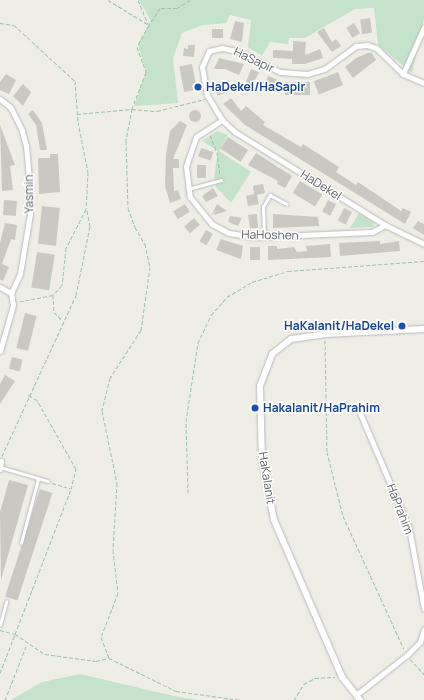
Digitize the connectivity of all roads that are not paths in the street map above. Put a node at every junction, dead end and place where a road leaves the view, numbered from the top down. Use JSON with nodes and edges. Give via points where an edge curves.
{"nodes":[{"id":1,"x":424,"y":27,"type":"edge"},
{"id":2,"x":403,"y":74,"type":"junction"},
{"id":3,"x":424,"y":83,"type":"edge"},
{"id":4,"x":0,"y":99,"type":"edge"},
{"id":5,"x":222,"y":120,"type":"junction"},
{"id":6,"x":221,"y":180,"type":"road end"},
{"id":7,"x":188,"y":189,"type":"junction"},
{"id":8,"x":287,"y":204,"type":"dead end"},
{"id":9,"x":385,"y":226,"type":"junction"},
{"id":10,"x":264,"y":237,"type":"junction"},
{"id":11,"x":424,"y":244,"type":"edge"},
{"id":12,"x":0,"y":287,"type":"edge"},
{"id":13,"x":11,"y":293,"type":"junction"},
{"id":14,"x":424,"y":329,"type":"edge"},
{"id":15,"x":0,"y":351,"type":"edge"},
{"id":16,"x":360,"y":413,"type":"dead end"},
{"id":17,"x":1,"y":461,"type":"edge"},
{"id":18,"x":0,"y":468,"type":"edge"},
{"id":19,"x":38,"y":479,"type":"junction"},
{"id":20,"x":48,"y":481,"type":"road end"},
{"id":21,"x":21,"y":543,"type":"dead end"},
{"id":22,"x":6,"y":602,"type":"dead end"},
{"id":23,"x":424,"y":609,"type":"edge"},
{"id":24,"x":0,"y":625,"type":"edge"},
{"id":25,"x":424,"y":630,"type":"edge"},
{"id":26,"x":358,"y":698,"type":"edge"}],
"edges":[{"from":1,"to":2,"type":"street"},
{"from":2,"to":3,"type":"street","name":"HaSapir"},
{"from":2,"to":5,"type":"street","name":"HaSapir","via":[[376,48],[367,45],[356,46],[324,69],[300,75],[280,72],[237,51],[222,48],[209,51],[203,61],[202,75],[209,98]]},
{"from":4,"to":13,"type":"street","name":"Yasmin","via":[[11,108],[22,131],[30,190],[30,214],[20,274]]},
{"from":5,"to":7,"type":"street","name":"HaHoshen","via":[[206,127],[196,136],[189,150],[186,166]]},
{"from":5,"to":9,"type":"street","name":"HaDekel","via":[[245,139]]},
{"from":6,"to":7,"type":"lane"},
{"from":7,"to":10,"type":"street","name":"HaHoshen","via":[[196,207],[212,224],[238,235]]},
{"from":8,"to":10,"type":"lane","via":[[270,195],[263,207]]},
{"from":9,"to":10,"type":"street","name":"HaHoshen","via":[[372,232]]},
{"from":9,"to":11,"type":"street","name":"HaDekel"},
{"from":12,"to":13,"type":"street"},
{"from":13,"to":15,"type":"street","via":[[12,302]]},
{"from":14,"to":26,"type":"street","name":"HaKalanit","via":[[325,334],[291,339],[272,354],[260,386],[262,459],[274,520],[342,677]]},
{"from":16,"to":23,"type":"street","name":"HaPrahim","via":[[409,528]]},
{"from":17,"to":18,"type":"street"},
{"from":18,"to":19,"type":"lane"},
{"from":19,"to":20,"type":"lane"},
{"from":19,"to":21,"type":"lane"},
{"from":22,"to":24,"type":"lane"},
{"from":25,"to":26,"type":"street","via":[[420,642]]}]}
